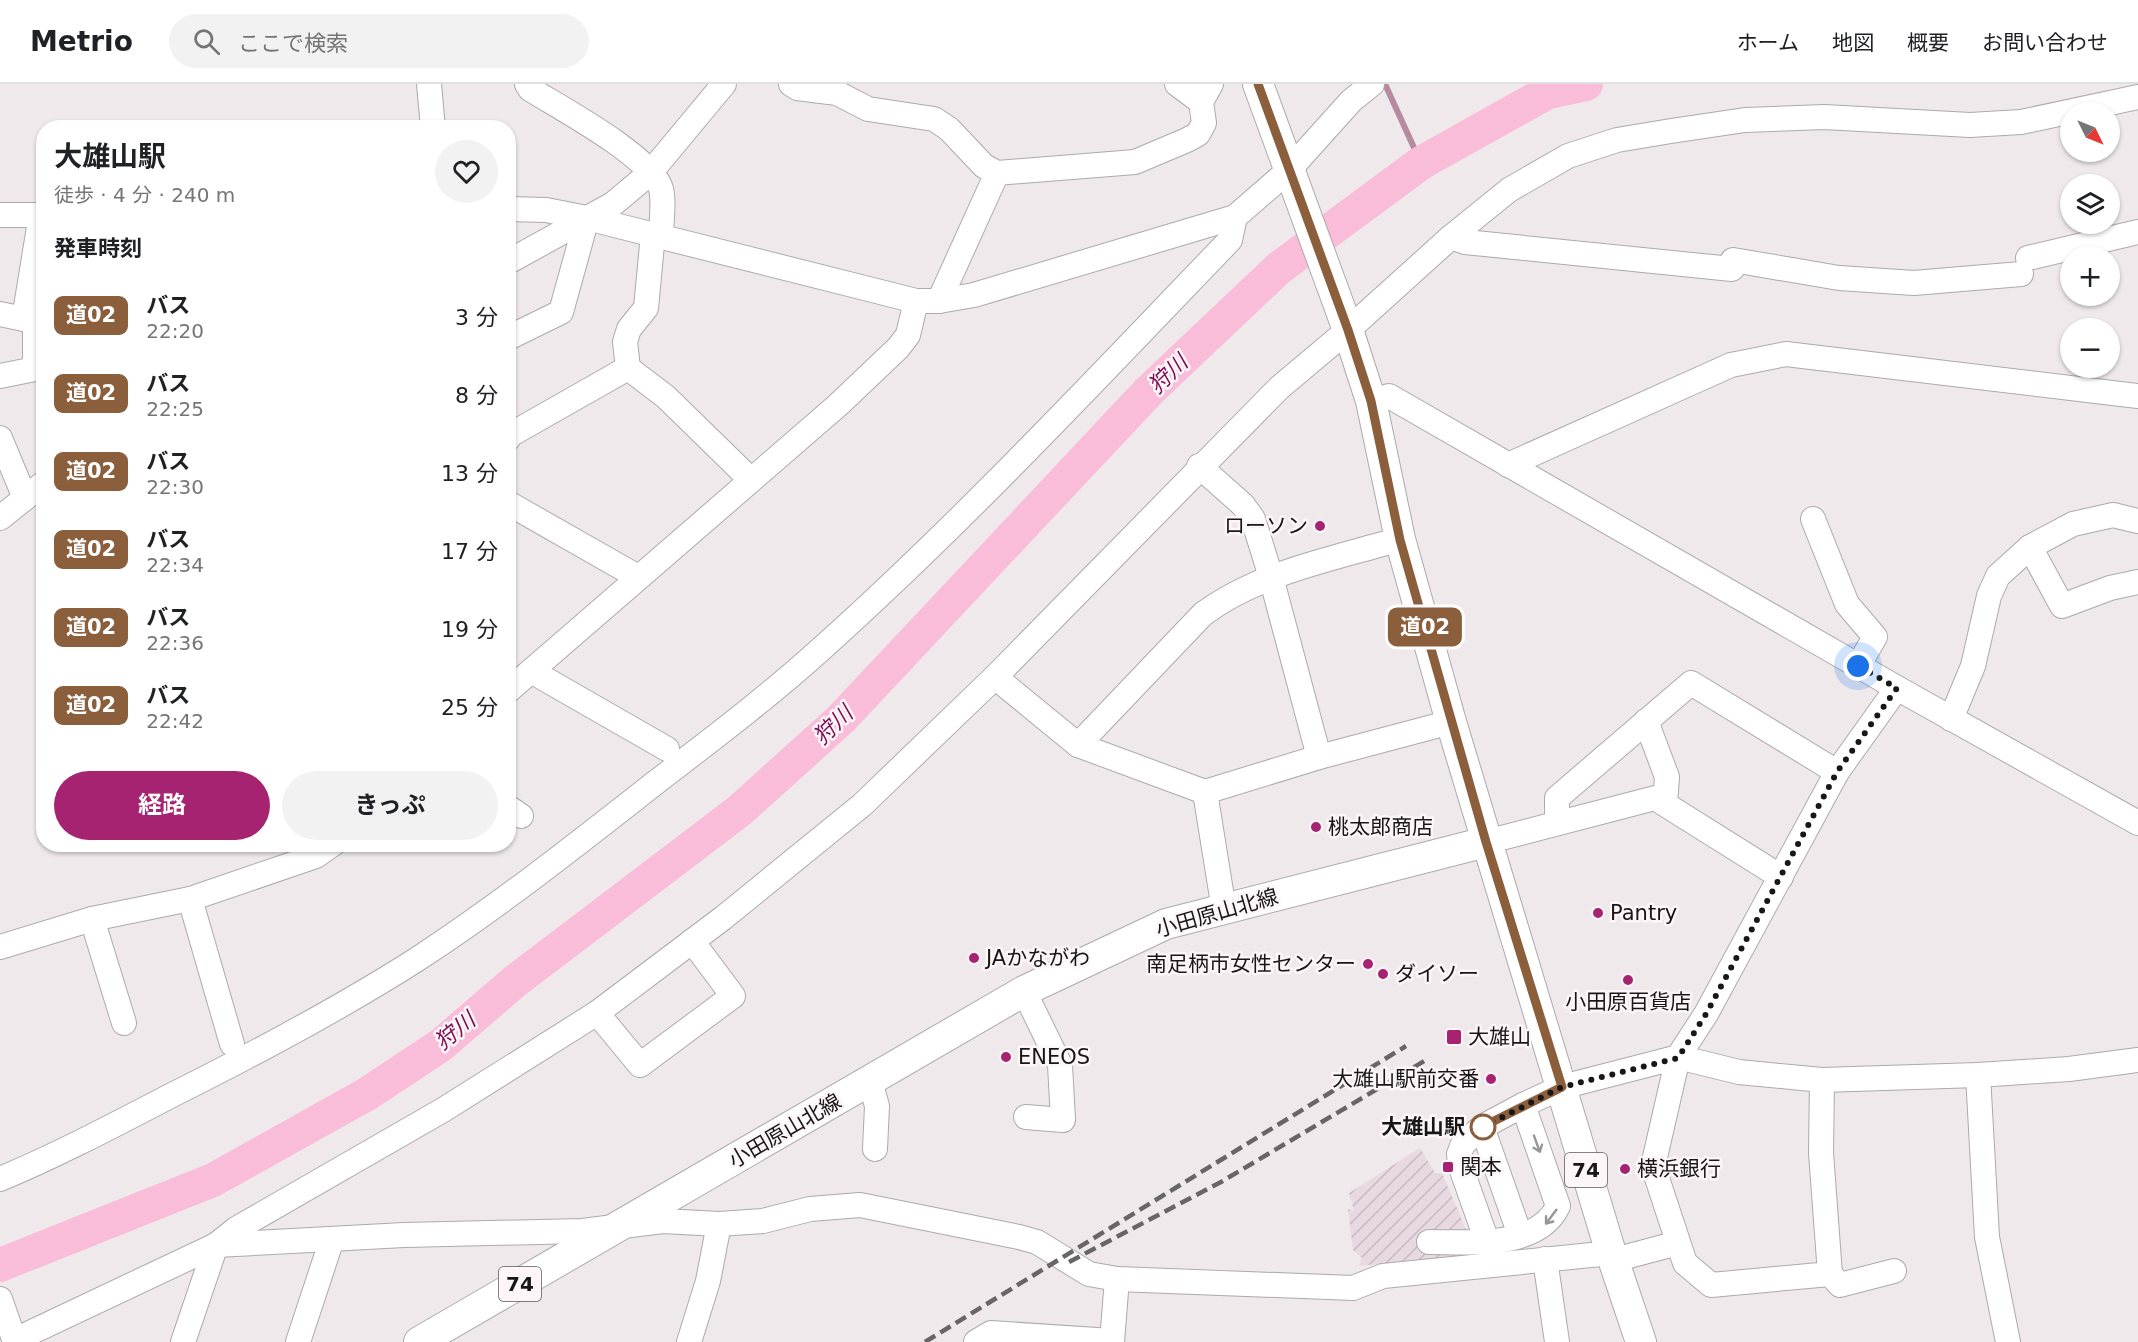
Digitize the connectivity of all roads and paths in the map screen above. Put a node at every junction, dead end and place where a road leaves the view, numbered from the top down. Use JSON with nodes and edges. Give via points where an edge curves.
{"nodes":[{"id":1,"x":429,"y":84,"type":"edge"},
{"id":2,"x":527,"y":84,"type":"edge"},
{"id":3,"x":724,"y":84,"type":"edge"},
{"id":4,"x":791,"y":84,"type":"edge"},
{"id":5,"x":1177,"y":84,"type":"edge"},
{"id":6,"x":1258,"y":84,"type":"edge"},
{"id":7,"x":1372,"y":84,"type":"edge"},
{"id":8,"x":1206,"y":93,"type":"edge"},
{"id":9,"x":2135,"y":96,"type":"edge"},
{"id":10,"x":432,"y":120,"type":"edge"},
{"id":11,"x":650,"y":173,"type":"junction"},
{"id":12,"x":997,"y":173,"type":"junction"},
{"id":13,"x":1293,"y":181,"type":"junction"},
{"id":14,"x":516,"y":209,"type":"edge"},
{"id":15,"x":0,"y":215,"type":"edge"},
{"id":16,"x":36,"y":215,"type":"edge"},
{"id":17,"x":1235,"y":217,"type":"junction"},
{"id":18,"x":587,"y":218,"type":"junction"},
{"id":19,"x":2138,"y":232,"type":"edge"},
{"id":20,"x":657,"y":236,"type":"junction"},
{"id":21,"x":1450,"y":237,"type":"junction"},
{"id":22,"x":516,"y":258,"type":"edge"},
{"id":23,"x":36,"y":294,"type":"edge"},
{"id":24,"x":927,"y":301,"type":"junction"},
{"id":25,"x":0,"y":314,"type":"edge"},
{"id":26,"x":34,"y":321,"type":"edge"},
{"id":27,"x":1347,"y":326,"type":"junction"},
{"id":28,"x":516,"y":334,"type":"edge"},
{"id":29,"x":628,"y":368,"type":"junction"},
{"id":30,"x":0,"y":376,"type":"edge"},
{"id":31,"x":2138,"y":396,"type":"edge"},
{"id":32,"x":1371,"y":401,"type":"junction"},
{"id":33,"x":516,"y":432,"type":"edge"},
{"id":34,"x":0,"y":438,"type":"edge"},
{"id":35,"x":1508,"y":465,"type":"junction"},
{"id":36,"x":1199,"y":466,"type":"junction"},
{"id":37,"x":750,"y":479,"type":"junction"},
{"id":38,"x":34,"y":490,"type":"edge"},
{"id":39,"x":516,"y":508,"type":"edge"},
{"id":40,"x":0,"y":519,"type":"edge"},
{"id":41,"x":1813,"y":519,"type":"dead end"},
{"id":42,"x":2138,"y":521,"type":"edge"},
{"id":43,"x":1400,"y":540,"type":"junction"},
{"id":44,"x":2030,"y":547,"type":"junction"},
{"id":45,"x":638,"y":577,"type":"junction"},
{"id":46,"x":1271,"y":577,"type":"junction"},
{"id":47,"x":2138,"y":582,"type":"edge"},
{"id":48,"x":1858,"y":666,"type":"junction"},
{"id":49,"x":531,"y":671,"type":"junction"},
{"id":50,"x":995,"y":676,"type":"junction"},
{"id":51,"x":516,"y":684,"type":"edge"},
{"id":52,"x":1897,"y":688,"type":"junction"},
{"id":53,"x":1951,"y":719,"type":"junction"},
{"id":54,"x":1646,"y":721,"type":"junction"},
{"id":55,"x":1451,"y":722,"type":"junction"},
{"id":56,"x":1078,"y":745,"type":"junction"},
{"id":57,"x":668,"y":749,"type":"dead end"},
{"id":58,"x":1319,"y":757,"type":"junction"},
{"id":59,"x":1837,"y":772,"type":"junction"},
{"id":60,"x":1205,"y":792,"type":"junction"},
{"id":61,"x":1665,"y":804,"type":"junction"},
{"id":62,"x":1557,"y":823,"type":"junction"},
{"id":63,"x":2138,"y":823,"type":"edge"},
{"id":64,"x":1486,"y":842,"type":"junction"},
{"id":65,"x":322,"y":852,"type":"edge"},
{"id":66,"x":1781,"y":877,"type":"junction"},
{"id":67,"x":190,"y":899,"type":"junction"},
{"id":68,"x":1224,"y":910,"type":"junction"},
{"id":69,"x":92,"y":919,"type":"junction"},
{"id":70,"x":692,"y":941,"type":"junction"},
{"id":71,"x":0,"y":946,"type":"edge"},
{"id":72,"x":1024,"y":992,"type":"junction"},
{"id":73,"x":597,"y":1013,"type":"junction"},
{"id":74,"x":124,"y":1023,"type":"dead end"},
{"id":75,"x":232,"y":1044,"type":"dead end"},
{"id":76,"x":1678,"y":1058,"type":"junction"},
{"id":77,"x":2138,"y":1059,"type":"edge"},
{"id":78,"x":1978,"y":1075,"type":"junction"},
{"id":79,"x":1822,"y":1080,"type":"junction"},
{"id":80,"x":870,"y":1081,"type":"junction"},
{"id":81,"x":1562,"y":1087,"type":"junction"},
{"id":82,"x":1522,"y":1105,"type":"junction"},
{"id":83,"x":1026,"y":1117,"type":"dead end"},
{"id":84,"x":1482,"y":1127,"type":"junction"},
{"id":85,"x":875,"y":1149,"type":"dead end"},
{"id":86,"x":0,"y":1179,"type":"edge"},
{"id":87,"x":718,"y":1224,"type":"junction"},
{"id":88,"x":620,"y":1227,"type":"junction"},
{"id":89,"x":1520,"y":1235,"type":"junction"},
{"id":90,"x":332,"y":1239,"type":"junction"},
{"id":91,"x":1429,"y":1242,"type":"dead end"},
{"id":92,"x":1678,"y":1243,"type":"junction"},
{"id":93,"x":216,"y":1245,"type":"junction"},
{"id":94,"x":1491,"y":1253,"type":"junction"},
{"id":95,"x":1612,"y":1256,"type":"junction"},
{"id":96,"x":1545,"y":1259,"type":"junction"},
{"id":97,"x":1894,"y":1271,"type":"dead end"},
{"id":98,"x":1830,"y":1274,"type":"junction"},
{"id":99,"x":1117,"y":1279,"type":"junction"},
{"id":100,"x":0,"y":1299,"type":"edge"},
{"id":101,"x":14,"y":1337,"type":"edge"},
{"id":102,"x":1112,"y":1341,"type":"edge"},
{"id":103,"x":183,"y":1342,"type":"edge"},
{"id":104,"x":298,"y":1342,"type":"edge"},
{"id":105,"x":419,"y":1342,"type":"edge"},
{"id":106,"x":689,"y":1342,"type":"edge"},
{"id":107,"x":976,"y":1342,"type":"edge"},
{"id":108,"x":1557,"y":1342,"type":"edge"},
{"id":109,"x":1641,"y":1342,"type":"edge"},
{"id":110,"x":2008,"y":1342,"type":"edge"}],
"edges":[{"from":1,"to":10,"type":"street"},
{"from":2,"to":11,"type":"street","via":[[600,130]]},
{"from":3,"to":11,"type":"street"},
{"from":4,"to":12,"type":"street","via":[[837,93],[868,108],[934,119],[984,166]]},
{"from":5,"to":8,"type":"street"},
{"from":6,"to":13,"type":"main road"},
{"from":7,"to":13,"type":"street","via":[[1351,101]]},
{"from":8,"to":12,"type":"street","via":[[1204,123],[1198,134],[1135,162]]},
{"from":9,"to":21,"type":"street","via":[[2021,122],[1970,125],[1824,117],[1768,119],[1617,140],[1548,167],[1509,190]]},
{"from":11,"to":18,"type":"street","via":[[613,204]]},
{"from":11,"to":20,"type":"street","via":[[660,187]]},
{"from":12,"to":24,"type":"street"},
{"from":13,"to":17,"type":"street"},
{"from":13,"to":27,"type":"main road"},
{"from":14,"to":18,"type":"street"},
{"from":15,"to":16,"type":"street"},
{"from":17,"to":24,"type":"street","via":[[974,295]]},
{"from":17,"to":86,"type":"street","via":[[1230,240],[1059,418],[776,688],[511,894],[417,959],[222,1070]]},
{"from":18,"to":20,"type":"street"},
{"from":18,"to":22,"type":"street"},
{"from":18,"to":28,"type":"street","via":[[561,312]]},
{"from":19,"to":21,"type":"street","via":[[2024,266],[1914,283],[1839,278],[1733,260],[1732,269],[1465,242]]},
{"from":20,"to":24,"type":"street"},
{"from":20,"to":29,"type":"street","via":[[646,308],[629,329],[625,342]]},
{"from":21,"to":27,"type":"street"},
{"from":23,"to":26,"type":"street"},
{"from":24,"to":37,"type":"street","via":[[898,348]]},
{"from":25,"to":26,"type":"street"},
{"from":26,"to":30,"type":"street","via":[[35,369]]},
{"from":27,"to":32,"type":"main road"},
{"from":27,"to":36,"type":"street"},
{"from":29,"to":33,"type":"street"},
{"from":29,"to":37,"type":"street","via":[[666,397]]},
{"from":31,"to":35,"type":"street","via":[[1785,354],[1731,365]]},
{"from":32,"to":35,"type":"street","via":[[1389,396]]},
{"from":32,"to":43,"type":"main road"},
{"from":34,"to":38,"type":"street"},
{"from":35,"to":48,"type":"street"},
{"from":36,"to":46,"type":"street","via":[[1253,519]]},
{"from":36,"to":50,"type":"street"},
{"from":37,"to":45,"type":"street"},
{"from":38,"to":40,"type":"street"},
{"from":39,"to":45,"type":"street"},
{"from":41,"to":48,"type":"street","via":[[1846,604],[1875,637]]},
{"from":42,"to":44,"type":"street","via":[[2113,515],[2088,520]]},
{"from":43,"to":46,"type":"street"},
{"from":43,"to":55,"type":"main road"},
{"from":44,"to":47,"type":"street","via":[[2062,606]]},
{"from":44,"to":53,"type":"street","via":[[1998,576],[1989,596],[1973,666]]},
{"from":45,"to":49,"type":"street"},
{"from":46,"to":56,"type":"street","via":[[1222,600],[1203,614]]},
{"from":46,"to":58,"type":"street"},
{"from":48,"to":52,"type":"street"},
{"from":49,"to":51,"type":"street"},
{"from":49,"to":57,"type":"street"},
{"from":50,"to":56,"type":"street"},
{"from":50,"to":70,"type":"street","via":[[862,805]]},
{"from":52,"to":53,"type":"street"},
{"from":52,"to":59,"type":"street"},
{"from":53,"to":63,"type":"street"},
{"from":54,"to":59,"type":"street","via":[[1691,683]]},
{"from":54,"to":61,"type":"street","via":[[1667,777]]},
{"from":54,"to":62,"type":"street","via":[[1557,798]]},
{"from":55,"to":58,"type":"street"},
{"from":55,"to":64,"type":"main road"},
{"from":56,"to":60,"type":"street"},
{"from":58,"to":60,"type":"street"},
{"from":59,"to":66,"type":"street"},
{"from":60,"to":68,"type":"street"},
{"from":61,"to":62,"type":"street","via":[[1655,798]]},
{"from":61,"to":66,"type":"street"},
{"from":62,"to":64,"type":"street"},
{"from":64,"to":68,"type":"main road","name":"小田原山北線","number":"74"},
{"from":64,"to":81,"type":"main road","number":"74"},
{"from":65,"to":67,"type":"street"},
{"from":66,"to":76,"type":"street"},
{"from":67,"to":69,"type":"street"},
{"from":67,"to":75,"type":"street"},
{"from":68,"to":72,"type":"main road","name":"小田原山北線","number":"74","via":[[1166,924]]},
{"from":69,"to":71,"type":"street"},
{"from":69,"to":74,"type":"street"},
{"from":70,"to":73,"type":"street"},
{"from":70,"to":73,"type":"street","via":[[733,996],[640,1065]]},
{"from":72,"to":80,"type":"main road","name":"小田原山北線","number":"74"},
{"from":72,"to":83,"type":"street","via":[[1060,1065],[1063,1120]]},
{"from":73,"to":93,"type":"street","via":[[443,1110],[236,1229]]},
{"from":76,"to":79,"type":"street","via":[[1739,1072]]},
{"from":76,"to":81,"type":"street"},
{"from":76,"to":92,"type":"street","via":[[1653,1166]]},
{"from":77,"to":78,"type":"street","via":[[2069,1069]]},
{"from":78,"to":79,"type":"street"},
{"from":78,"to":110,"type":"street","via":[[1987,1237]]},
{"from":79,"to":98,"type":"street","via":[[1821,1153]]},
{"from":80,"to":85,"type":"street","via":[[877,1106]]},
{"from":80,"to":88,"type":"main road","name":"小田原山北線","number":"74"},
{"from":81,"to":82,"type":"street"},
{"from":81,"to":95,"type":"main road","number":"74"},
{"from":82,"to":84,"type":"street"},
{"from":82,"to":89,"type":"street","one_way":true,"via":[[1558,1206],[1543,1227]]},
{"from":84,"to":89,"type":"street"},
{"from":84,"to":94,"type":"street","via":[[1463,1144],[1459,1154]]},
{"from":87,"to":88,"type":"street","via":[[663,1221]]},
{"from":87,"to":99,"type":"street","via":[[860,1205],[1019,1237],[1036,1242],[1089,1274]]},
{"from":87,"to":106,"type":"street","via":[[708,1281]]},
{"from":88,"to":90,"type":"street","via":[[582,1232]]},
{"from":88,"to":105,"type":"main road","name":"小田原山北線","number":"74"},
{"from":89,"to":94,"type":"street"},
{"from":90,"to":93,"type":"street"},
{"from":90,"to":104,"type":"street"},
{"from":91,"to":94,"type":"street"},
{"from":92,"to":95,"type":"street"},
{"from":92,"to":98,"type":"street","via":[[1684,1263],[1712,1285]]},
{"from":93,"to":101,"type":"street"},
{"from":93,"to":103,"type":"street"},
{"from":94,"to":96,"type":"street"},
{"from":94,"to":99,"type":"street","via":[[1383,1276],[1353,1288]]},
{"from":95,"to":96,"type":"street"},
{"from":95,"to":109,"type":"main road","number":"74"},
{"from":96,"to":108,"type":"street"},
{"from":97,"to":98,"type":"street","via":[[1840,1286]]},
{"from":99,"to":102,"type":"street"},
{"from":100,"to":101,"type":"street"},
{"from":102,"to":107,"type":"street","via":[[991,1333]]}]}
